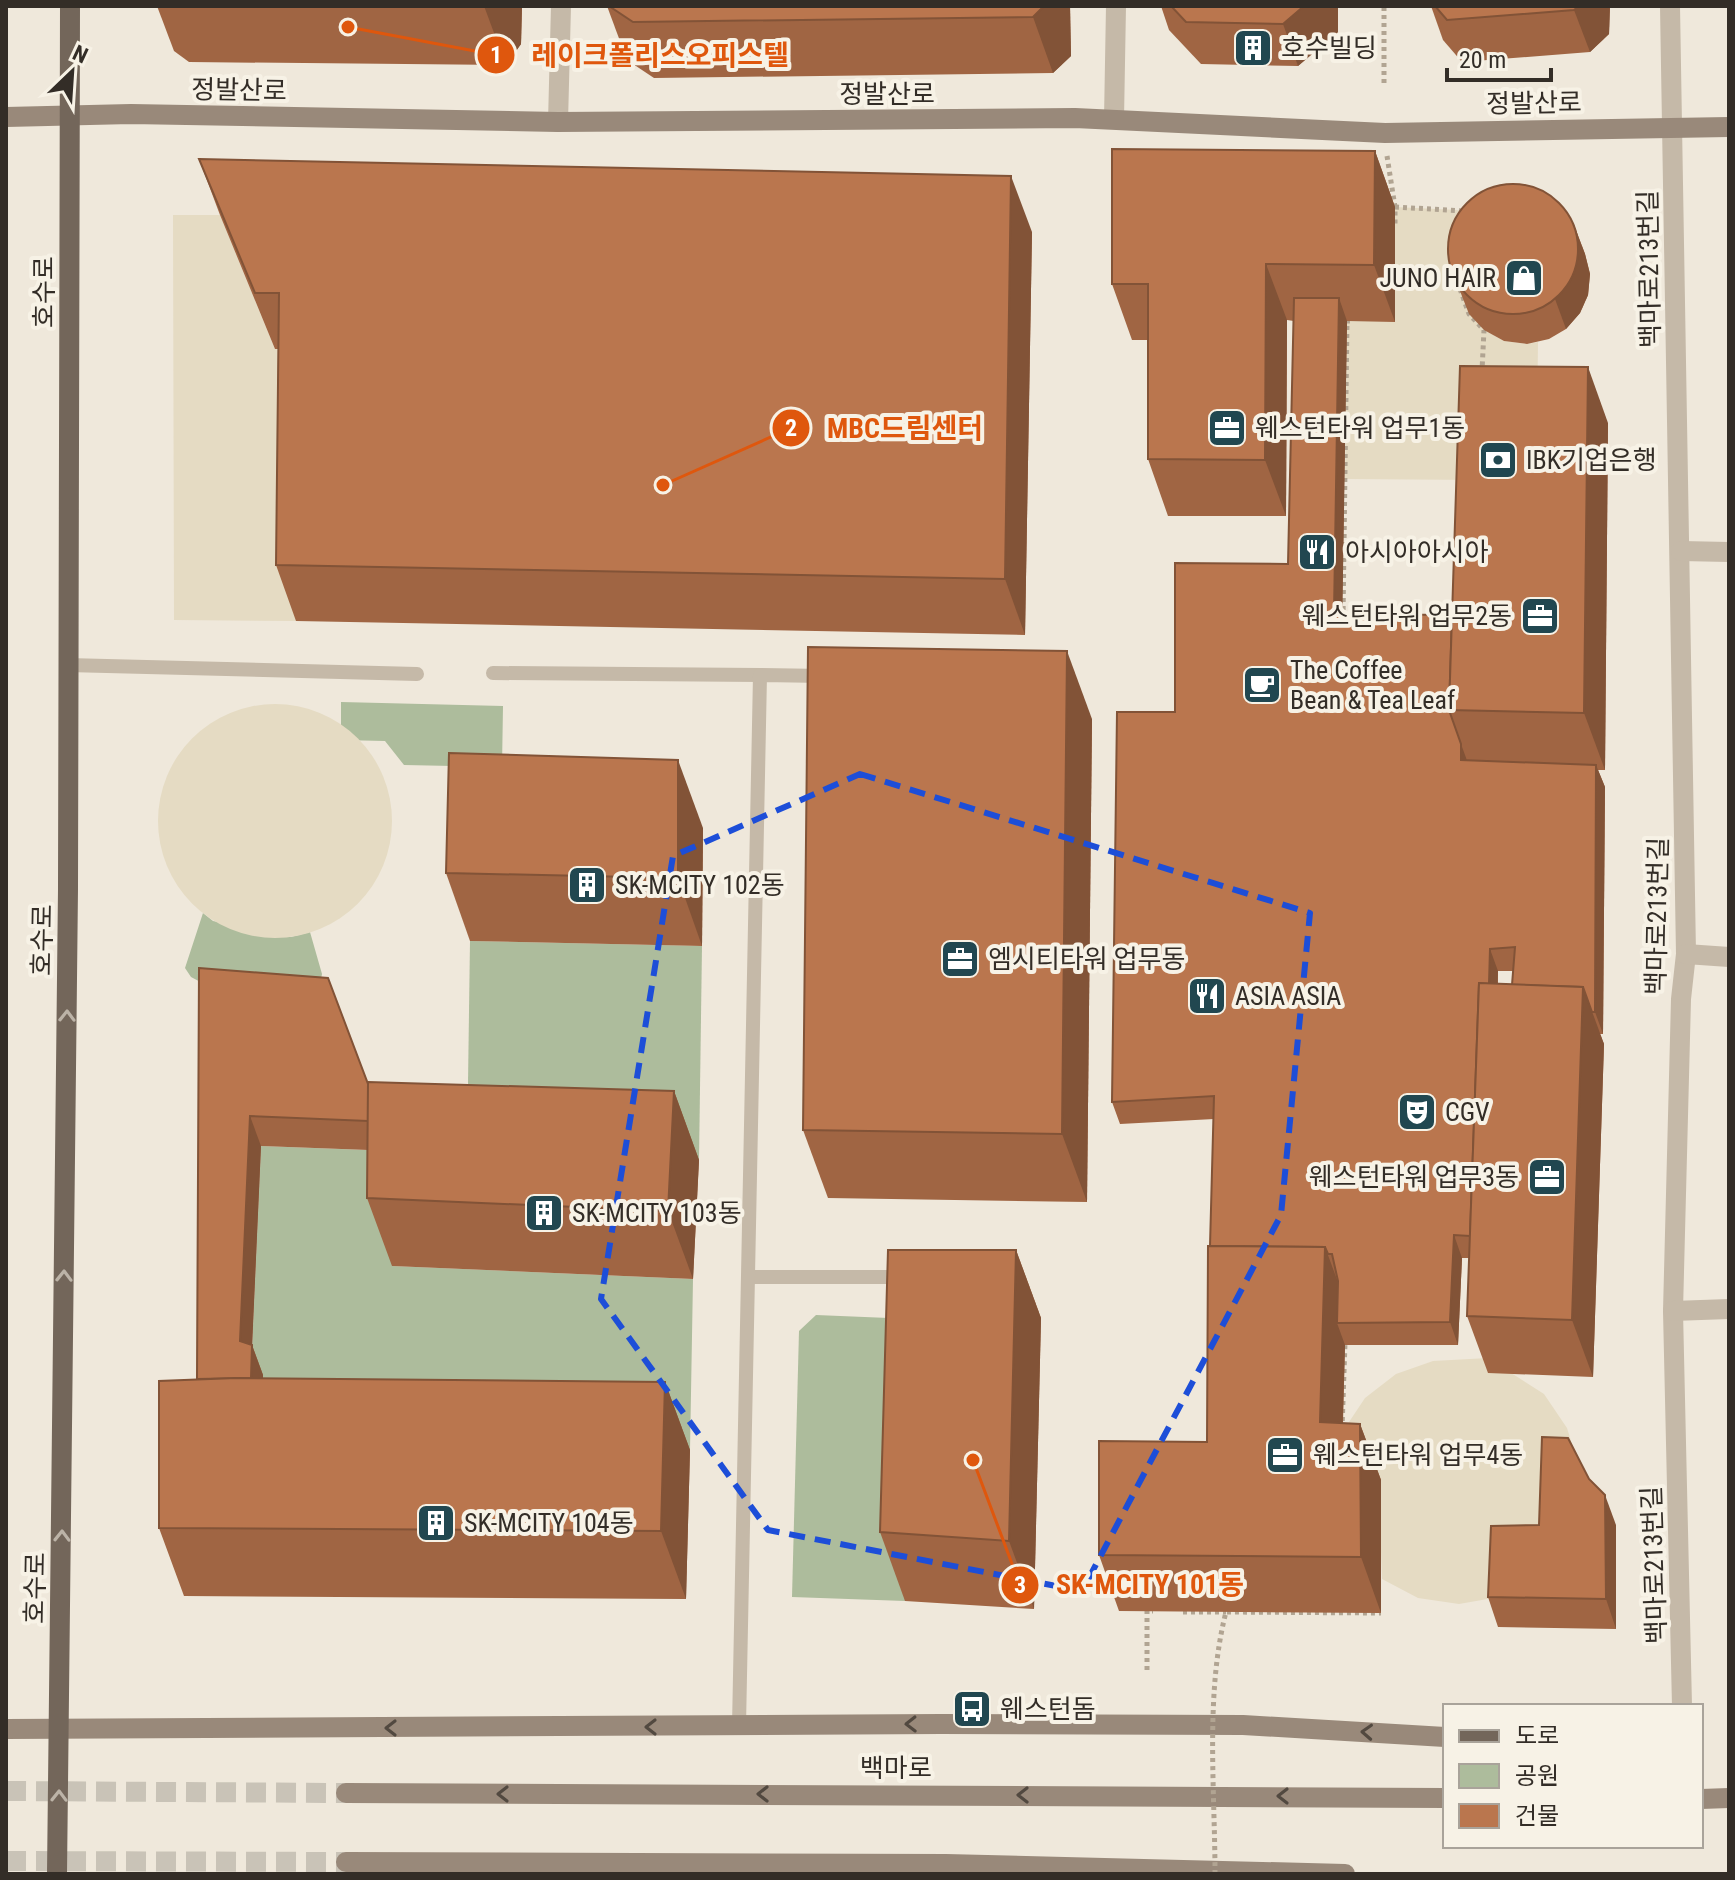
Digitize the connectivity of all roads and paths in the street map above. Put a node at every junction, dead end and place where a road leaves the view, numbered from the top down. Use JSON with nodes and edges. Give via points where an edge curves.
{"nodes":[{"id":1,"x":70,"y":6,"type":"edge"},
{"id":2,"x":561,"y":6,"type":"edge"},
{"id":3,"x":1116,"y":6,"type":"edge"},
{"id":4,"x":1384,"y":6,"type":"edge"},
{"id":5,"x":1670,"y":6,"type":"edge"},
{"id":6,"x":1384,"y":83,"type":"dead end"},
{"id":7,"x":71,"y":116,"type":"junction"},
{"id":8,"x":6,"y":117,"type":"edge"},
{"id":9,"x":1114,"y":119,"type":"junction"},
{"id":10,"x":558,"y":122,"type":"junction"},
{"id":11,"x":1672,"y":127,"type":"junction"},
{"id":12,"x":1729,"y":127,"type":"edge"},
{"id":13,"x":1387,"y":156,"type":"dead end"},
{"id":14,"x":1395,"y":207,"type":"junction"},
{"id":15,"x":1464,"y":225,"type":"edge"},
{"id":16,"x":1395,"y":236,"type":"dead end"},
{"id":17,"x":1459,"y":282,"type":"edge"},
{"id":18,"x":1359,"y":321,"type":"edge"},
{"id":19,"x":1482,"y":376,"type":"edge"},
{"id":20,"x":1681,"y":551,"type":"junction"},
{"id":21,"x":1729,"y":552,"type":"edge"},
{"id":22,"x":1342,"y":624,"type":"edge"},
{"id":23,"x":67,"y":665,"type":"junction"},
{"id":24,"x":493,"y":673,"type":"dead end"},
{"id":25,"x":417,"y":674,"type":"dead end"},
{"id":26,"x":760,"y":675,"type":"junction"},
{"id":27,"x":840,"y":677,"type":"edge"},
{"id":28,"x":1686,"y":954,"type":"junction"},
{"id":29,"x":1729,"y":957,"type":"edge"},
{"id":30,"x":749,"y":1277,"type":"junction"},
{"id":31,"x":916,"y":1277,"type":"edge"},
{"id":32,"x":1729,"y":1309,"type":"edge"},
{"id":33,"x":1673,"y":1311,"type":"junction"},
{"id":34,"x":1345,"y":1332,"type":"edge"},
{"id":35,"x":1342,"y":1434,"type":"edge"},
{"id":36,"x":1381,"y":1598,"type":"dead end"},
{"id":37,"x":1163,"y":1611,"type":"edge"},
{"id":38,"x":1178,"y":1612,"type":"edge"},
{"id":39,"x":1226,"y":1612,"type":"junction"},
{"id":40,"x":1147,"y":1670,"type":"dead end"},
{"id":41,"x":1682,"y":1704,"type":"edge"},
{"id":42,"x":739,"y":1726,"type":"junction"},
{"id":43,"x":60,"y":1728,"type":"junction"},
{"id":44,"x":6,"y":1729,"type":"edge"},
{"id":45,"x":1443,"y":1737,"type":"edge"},
{"id":46,"x":346,"y":1793,"type":"tunnel mouth"},
{"id":47,"x":1443,"y":1798,"type":"edge"},
{"id":48,"x":1729,"y":1798,"type":"edge"},
{"id":49,"x":1703,"y":1799,"type":"edge"},
{"id":50,"x":346,"y":1862,"type":"tunnel mouth"},
{"id":51,"x":57,"y":1874,"type":"edge"},
{"id":52,"x":1215,"y":1874,"type":"edge"},
{"id":53,"x":1345,"y":1874,"type":"edge"}],
"edges":[{"from":1,"to":7,"type":"main road","name":"호수로"},
{"from":2,"to":10,"type":"street"},
{"from":3,"to":9,"type":"street"},
{"from":4,"to":6,"type":"path"},
{"from":5,"to":11,"type":"street"},
{"from":7,"to":8,"type":"main road","name":"정발산로"},
{"from":7,"to":10,"type":"main road","name":"정발산로"},
{"from":7,"to":23,"type":"main road","name":"호수로"},
{"from":9,"to":10,"type":"main road","name":"정발산로"},
{"from":9,"to":11,"type":"main road","name":"정발산로","via":[[1385,133]]},
{"from":11,"to":12,"type":"main road","name":"정발산로"},
{"from":11,"to":20,"type":"street","name":"백마로213번길"},
{"from":13,"to":14,"type":"path","bridge":true},
{"from":14,"to":15,"type":"path","via":[[1465,210]]},
{"from":14,"to":16,"type":"path","bridge":true},
{"from":17,"to":19,"type":"path","via":[[1469,314],[1484,330]]},
{"from":18,"to":22,"type":"path","bridge":true,"via":[[1347,321]]},
{"from":20,"to":21,"type":"street"},
{"from":20,"to":28,"type":"street","name":"백마로213번길"},
{"from":23,"to":25,"type":"lane"},
{"from":43,"to":23,"type":"main road","name":"호수로","one_way":true},
{"from":24,"to":26,"type":"lane"},
{"from":26,"to":27,"type":"lane"},
{"from":26,"to":30,"type":"lane"},
{"from":28,"to":29,"type":"street"},
{"from":28,"to":33,"type":"street","name":"백마로213번길"},
{"from":30,"to":31,"type":"lane"},
{"from":30,"to":42,"type":"lane"},
{"from":32,"to":33,"type":"street"},
{"from":33,"to":41,"type":"street","name":"백마로213번길"},
{"from":34,"to":35,"type":"path","bridge":true},
{"from":36,"to":39,"type":"path","bridge":true,"via":[[1381,1613]]},
{"from":37,"to":40,"type":"path","via":[[1147,1611]]},
{"from":38,"to":39,"type":"path"},
{"from":39,"to":52,"type":"path","bridge":true,"via":[[1214,1685]]},
{"from":42,"to":43,"type":"main road","one_way":true},
{"from":45,"to":42,"type":"main road","one_way":true,"via":[[1243,1725]]},
{"from":43,"to":44,"type":"main road"},
{"from":51,"to":43,"type":"main road","name":"호수로","one_way":true},
{"from":47,"to":46,"type":"main road","name":"백마로","one_way":true},
{"from":48,"to":49,"type":"main road"},
{"from":50,"to":53,"type":"main road","via":[[946,1864]]}]}
